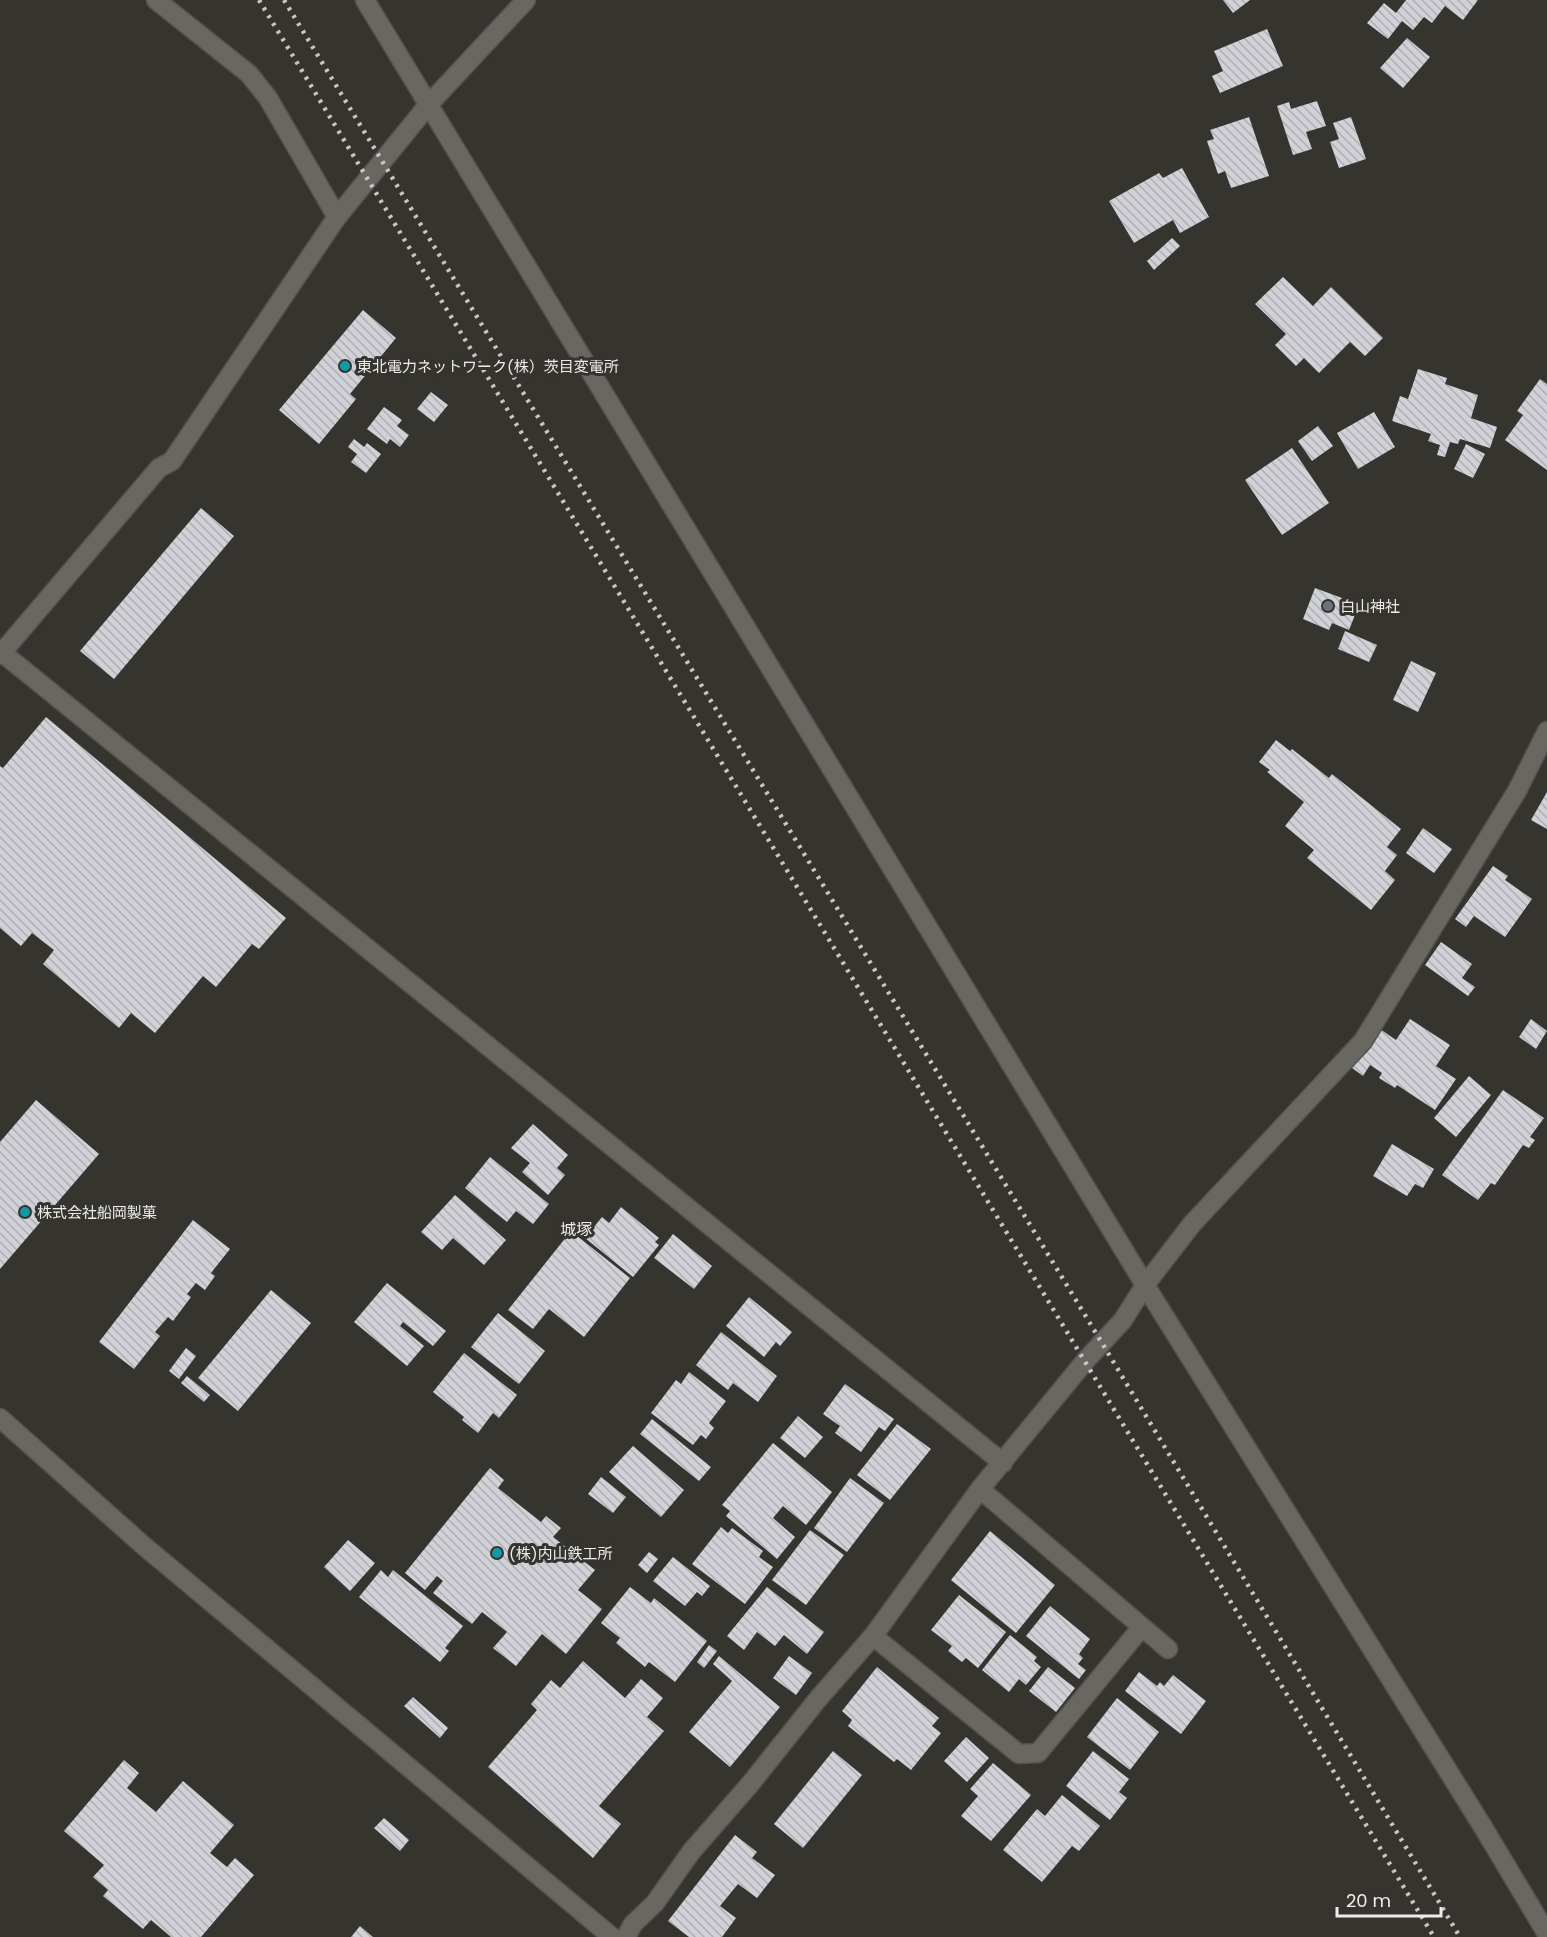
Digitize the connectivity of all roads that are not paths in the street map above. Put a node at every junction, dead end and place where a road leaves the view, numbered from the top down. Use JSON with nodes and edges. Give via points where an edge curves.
{"nodes":[{"id":1,"x":156,"y":0,"type":"edge"},
{"id":2,"x":365,"y":0,"type":"edge"},
{"id":3,"x":526,"y":0,"type":"edge"},
{"id":4,"x":429,"y":104,"type":"junction"},
{"id":5,"x":337,"y":217,"type":"junction"},
{"id":6,"x":1,"y":653,"type":"edge"},
{"id":7,"x":1547,"y":731,"type":"edge"},
{"id":8,"x":1145,"y":1285,"type":"junction"},
{"id":9,"x":0,"y":1418,"type":"edge"},
{"id":10,"x":1003,"y":1463,"type":"junction"},
{"id":11,"x":980,"y":1489,"type":"junction"},
{"id":12,"x":1141,"y":1628,"type":"junction"},
{"id":13,"x":873,"y":1636,"type":"junction"},
{"id":14,"x":1168,"y":1649,"type":"dead end"},
{"id":15,"x":1547,"y":1934,"type":"edge"},
{"id":16,"x":612,"y":1937,"type":"edge"},
{"id":17,"x":626,"y":1937,"type":"edge"}],
"edges":[{"from":1,"to":5,"type":"street","via":[[249,74]]},
{"from":2,"to":4,"type":"street"},
{"from":3,"to":4,"type":"street"},
{"from":4,"to":5,"type":"street"},
{"from":4,"to":8,"type":"street"},
{"from":5,"to":6,"type":"street","via":[[172,461],[159,468]]},
{"from":6,"to":10,"type":"street"},
{"from":7,"to":8,"type":"street","via":[[1517,791],[1362,1041],[1192,1224]]},
{"from":8,"to":10,"type":"street","via":[[1123,1320]]},
{"from":8,"to":15,"type":"street"},
{"from":9,"to":16,"type":"street","via":[[153,1553]]},
{"from":10,"to":11,"type":"street"},
{"from":11,"to":12,"type":"street"},
{"from":11,"to":13,"type":"street"},
{"from":12,"to":13,"type":"street","via":[[1038,1753],[1020,1754]]},
{"from":12,"to":14,"type":"street"},
{"from":13,"to":17,"type":"street","via":[[691,1852]]}]}
